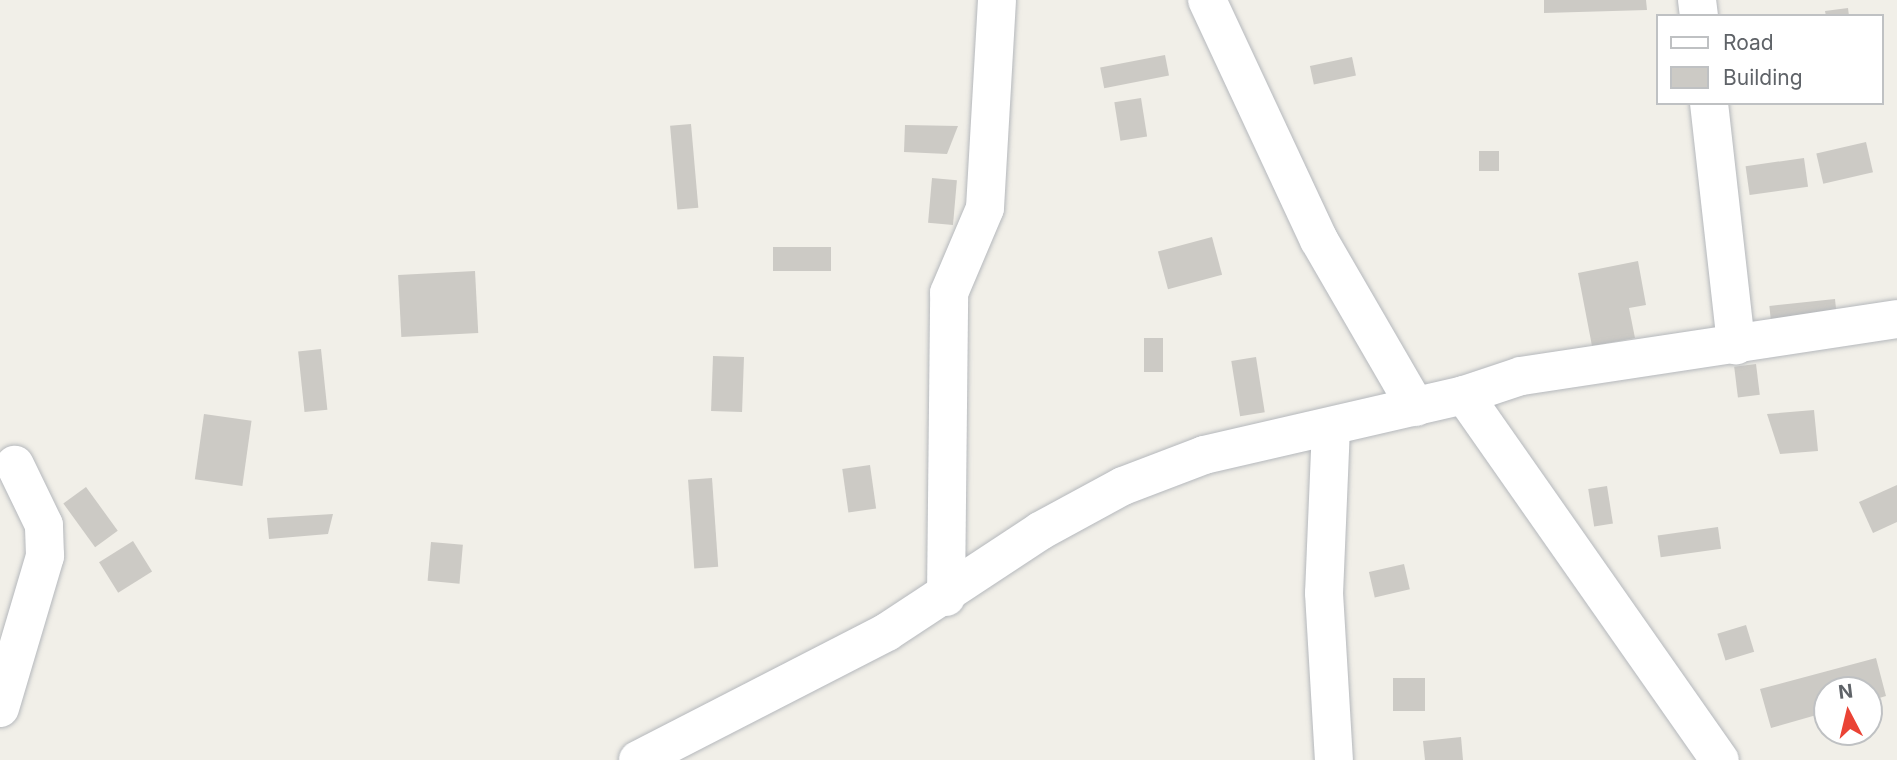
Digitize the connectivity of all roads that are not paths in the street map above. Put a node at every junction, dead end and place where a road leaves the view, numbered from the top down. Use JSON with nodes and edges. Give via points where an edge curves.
{"nodes":[{"id":1,"x":997,"y":0,"type":"edge"},
{"id":2,"x":1207,"y":0,"type":"edge"},
{"id":3,"x":1709,"y":105,"type":"edge"},
{"id":4,"x":1897,"y":319,"type":"edge"},
{"id":5,"x":1736,"y":345,"type":"junction"},
{"id":6,"x":1464,"y":395,"type":"junction"},
{"id":7,"x":1416,"y":407,"type":"junction"},
{"id":8,"x":1331,"y":427,"type":"junction"},
{"id":9,"x":15,"y":465,"type":"dead end"},
{"id":10,"x":946,"y":597,"type":"junction"},
{"id":11,"x":0,"y":708,"type":"edge"},
{"id":12,"x":638,"y":760,"type":"edge"},
{"id":13,"x":1334,"y":760,"type":"edge"},
{"id":14,"x":1720,"y":760,"type":"edge"}],
"edges":[{"from":1,"to":10,"type":"street","via":[[985,208],[949,293]]},
{"from":2,"to":7,"type":"street","via":[[1319,240]]},
{"from":3,"to":5,"type":"street"},
{"from":4,"to":5,"type":"street"},
{"from":5,"to":6,"type":"street","via":[[1521,376]]},
{"from":6,"to":7,"type":"street"},
{"from":6,"to":14,"type":"street"},
{"from":7,"to":8,"type":"street"},
{"from":8,"to":10,"type":"street","via":[[1204,455],[1123,486],[1040,531]]},
{"from":8,"to":13,"type":"street","via":[[1324,593]]},
{"from":9,"to":11,"type":"street","via":[[44,525],[44,556]]},
{"from":10,"to":12,"type":"street"}]}
